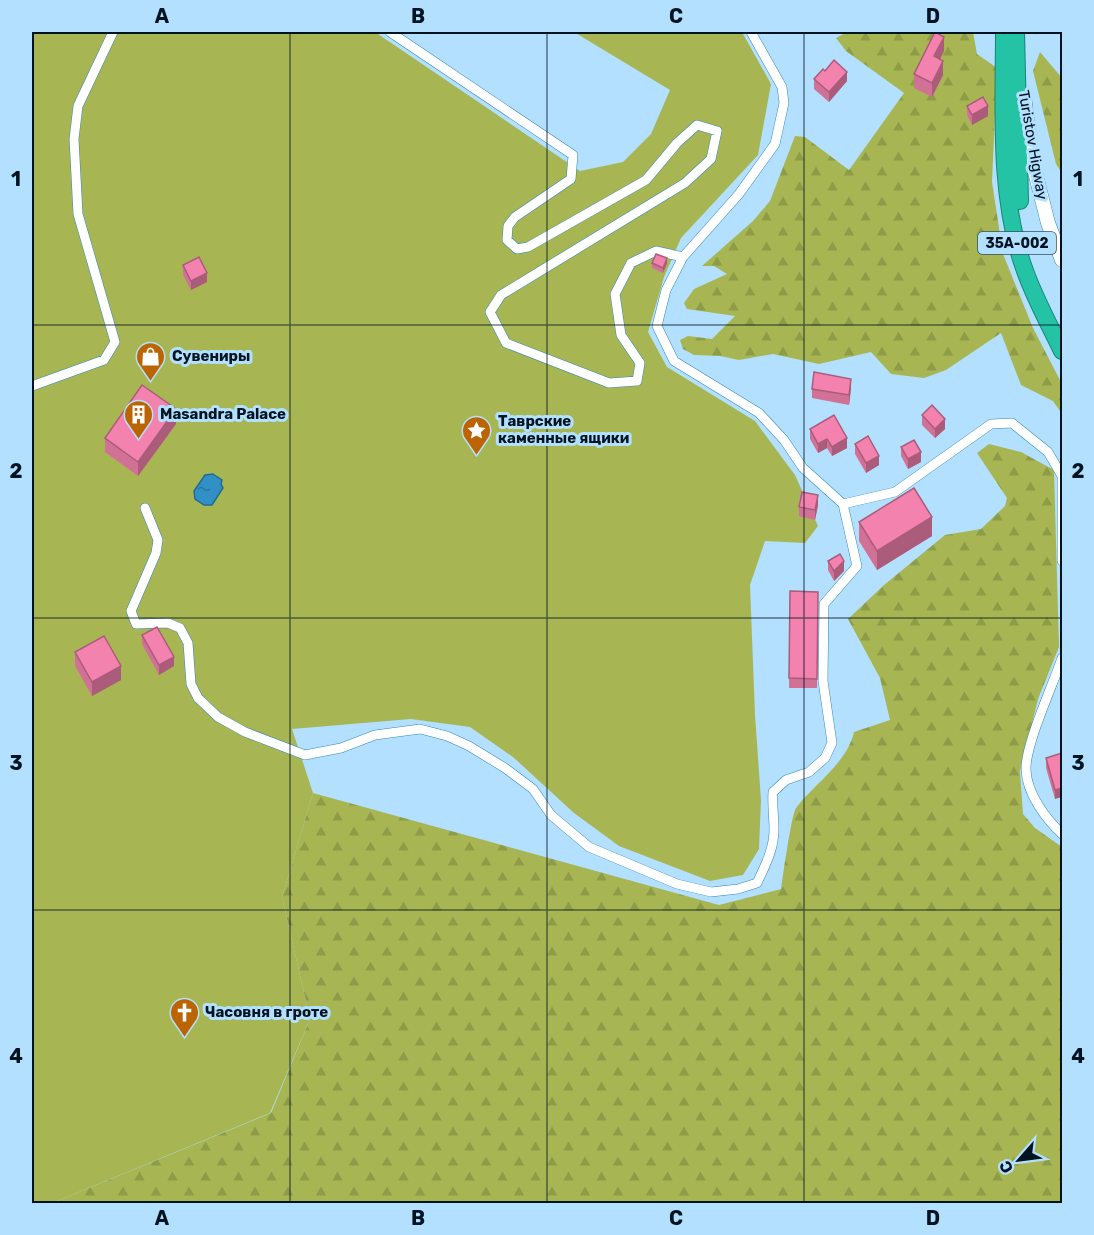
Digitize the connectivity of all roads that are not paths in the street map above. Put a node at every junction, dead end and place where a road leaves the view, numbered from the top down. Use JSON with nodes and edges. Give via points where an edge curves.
{"nodes":[{"id":1,"x":113,"y":32,"type":"edge"},
{"id":2,"x":390,"y":32,"type":"edge"},
{"id":3,"x":751,"y":32,"type":"edge"},
{"id":4,"x":1004,"y":32,"type":"edge"},
{"id":5,"x":1016,"y":32,"type":"edge"},
{"id":6,"x":1018,"y":64,"type":"junction"},
{"id":7,"x":683,"y":257,"type":"junction"},
{"id":8,"x":1062,"y":260,"type":"edge"},
{"id":9,"x":1062,"y":332,"type":"edge"},
{"id":10,"x":1062,"y":351,"type":"edge"},
{"id":11,"x":32,"y":386,"type":"edge"},
{"id":12,"x":843,"y":504,"type":"junction"},
{"id":13,"x":145,"y":508,"type":"dead end"},
{"id":14,"x":1062,"y":561,"type":"edge"},
{"id":15,"x":1062,"y":658,"type":"edge"},
{"id":16,"x":1062,"y":834,"type":"edge"}],
"edges":[{"from":1,"to":11,"type":"street","via":[[78,106],[74,139],[78,214],[115,342],[104,360]]},
{"from":2,"to":7,"type":"street","via":[[573,155],[571,179],[515,217],[508,226],[507,240],[517,249],[528,247],[646,180],[697,125],[717,130],[711,159],[685,183],[501,295],[490,312],[506,343],[609,383],[637,381],[640,363],[621,335],[615,294],[632,262],[656,251]]},
{"from":3,"to":7,"type":"street","via":[[782,87],[784,102],[775,144],[739,194]]},
{"from":4,"to":10,"type":"highway","number":"35А-002","via":[[1004,127],[1012,223],[1023,266]]},
{"from":5,"to":6,"type":"highway","number":"35А-002"},
{"from":6,"to":8,"type":"main road","name":"Turistov Higway","via":[[1032,160]]},
{"from":6,"to":9,"type":"highway","number":"35А-002","via":[[1018,184],[1023,224],[1032,264]]},
{"from":7,"to":12,"type":"street","via":[[666,290],[657,326],[674,361],[759,413],[803,468]]},
{"from":12,"to":13,"type":"street","via":[[857,566],[824,604],[823,681],[832,743],[825,758],[809,772],[786,780],[773,792],[771,852],[757,883],[711,892],[677,884],[589,847],[551,814],[532,789],[470,746],[447,736],[420,729],[375,735],[341,748],[305,754],[245,732],[218,717],[198,698],[191,684],[188,643],[180,628],[168,623],[136,624],[131,611],[158,540]]},
{"from":12,"to":14,"type":"street","via":[[895,492],[991,424],[1011,423],[1048,452],[1062,476]]},
{"from":15,"to":16,"type":"street","via":[[1031,742],[1026,770],[1031,791],[1048,820]]}]}
